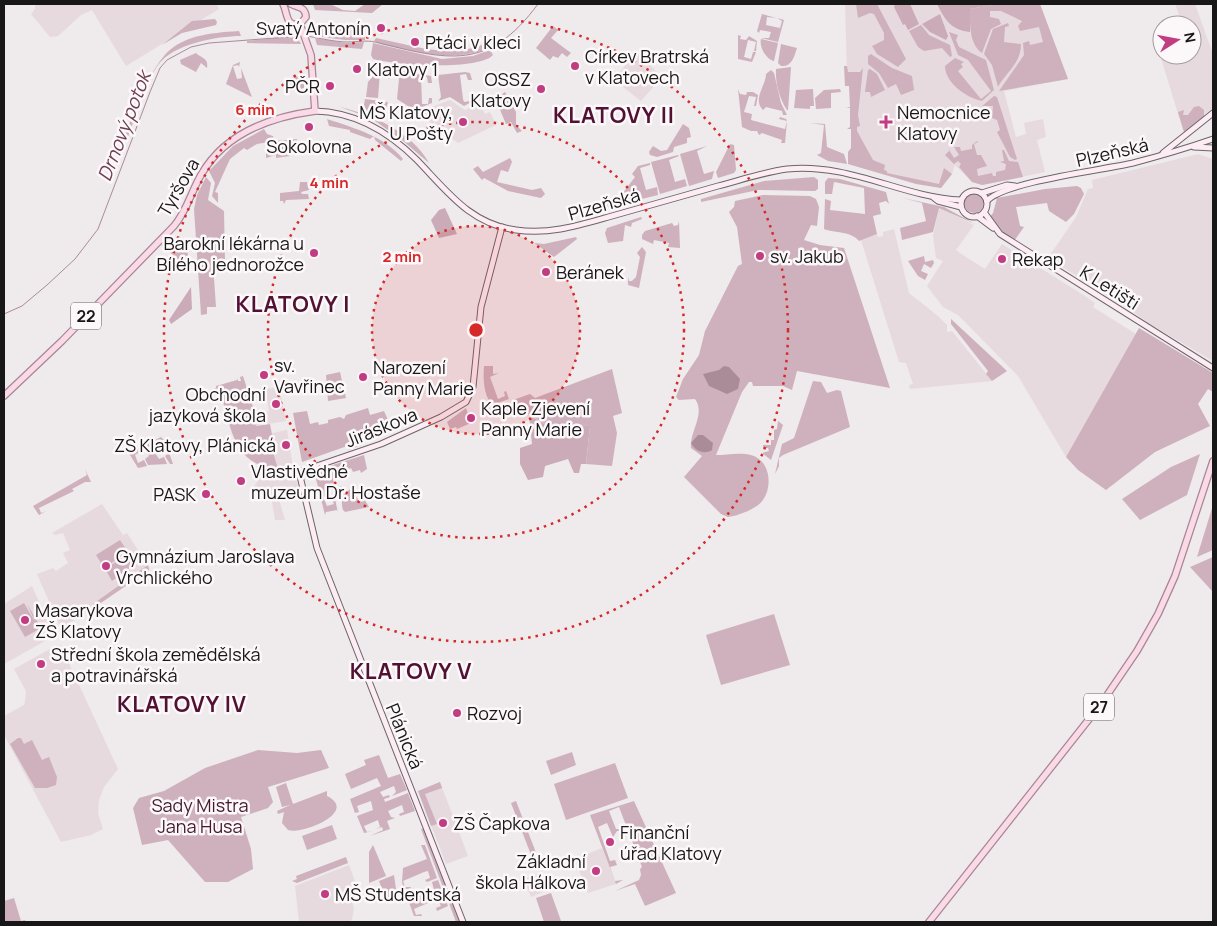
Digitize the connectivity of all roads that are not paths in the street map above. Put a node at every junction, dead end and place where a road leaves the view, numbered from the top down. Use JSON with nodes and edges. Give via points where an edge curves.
{"nodes":[{"id":1,"x":284,"y":4,"type":"edge"},
{"id":2,"x":292,"y":5,"type":"edge"},
{"id":3,"x":287,"y":13,"type":"junction"},
{"id":4,"x":300,"y":24,"type":"junction"},
{"id":5,"x":314,"y":111,"type":"junction"},
{"id":6,"x":1212,"y":114,"type":"edge"},
{"id":7,"x":1213,"y":139,"type":"edge"},
{"id":8,"x":1189,"y":147,"type":"junction"},
{"id":9,"x":1213,"y":148,"type":"edge"},
{"id":10,"x":1160,"y":155,"type":"junction"},
{"id":11,"x":1016,"y":186,"type":"junction"},
{"id":12,"x":982,"y":193,"type":"junction"},
{"id":13,"x":932,"y":197,"type":"junction"},
{"id":14,"x":961,"y":200,"type":"junction"},
{"id":15,"x":987,"y":201,"type":"junction"},
{"id":16,"x":961,"y":208,"type":"junction"},
{"id":17,"x":984,"y":212,"type":"junction"},
{"id":18,"x":977,"y":216,"type":"junction"},
{"id":19,"x":502,"y":227,"type":"junction"},
{"id":20,"x":994,"y":228,"type":"junction"},
{"id":21,"x":1213,"y":368,"type":"edge"},
{"id":22,"x":4,"y":396,"type":"edge"},
{"id":23,"x":1213,"y":461,"type":"edge"},
{"id":24,"x":299,"y":472,"type":"joint"},
{"id":25,"x":462,"y":922,"type":"edge"},
{"id":26,"x":929,"y":922,"type":"edge"}],
"edges":[{"from":1,"to":3,"type":"main road"},
{"from":2,"to":3,"type":"main road"},
{"from":2,"to":4,"type":"main road","via":[[305,11],[306,17]]},
{"from":3,"to":4,"type":"main road","via":[[291,23]]},
{"from":4,"to":5,"type":"main road","via":[[311,54]]},
{"from":5,"to":19,"type":"main road","name":"Plzeňská","via":[[344,115],[382,132],[405,148],[465,210]]},
{"from":5,"to":22,"type":"main road","name":"Tyršova","number":"22","via":[[261,125],[241,134],[219,151],[202,172],[174,226]]},
{"from":6,"to":10,"type":"main road"},
{"from":7,"to":8,"type":"main road","name":"Plzeňská"},
{"from":8,"to":9,"type":"main road"},
{"from":8,"to":10,"type":"main road","name":"Plzeňská"},
{"from":10,"to":11,"type":"main road","name":"Plzeňská"},
{"from":11,"to":12,"type":"main road","name":"Plzeňská","via":[[1007,185]]},
{"from":11,"to":15,"type":"main road","name":"Plzeňská"},
{"from":12,"to":14,"type":"main road","name":"Plzeňská","via":[[969,191]]},
{"from":12,"to":15,"type":"main road"},
{"from":13,"to":14,"type":"main road","name":"Plzeňská"},
{"from":13,"to":16,"type":"main road","name":"Plzeňská"},
{"from":13,"to":19,"type":"main road","name":"Plzeňská","via":[[842,171],[788,169],[759,174],[561,230],[530,232]]},
{"from":14,"to":16,"type":"main road"},
{"from":15,"to":17,"type":"main road"},
{"from":16,"to":18,"type":"main road","name":"Plzeňská","via":[[968,216]]},
{"from":17,"to":18,"type":"main road"},
{"from":17,"to":20,"type":"main road","name":"K Letišti"},
{"from":18,"to":20,"type":"main road","name":"K Letišti"},
{"from":19,"to":24,"type":"main road","name":"Jiráskova","via":[[481,308],[475,378],[468,399],[460,408],[413,430]]},
{"from":20,"to":21,"type":"main road","name":"K Letišti"},
{"from":23,"to":26,"type":"main road","number":"27","via":[[1175,576],[1137,652],[1095,712]]},
{"from":24,"to":25,"type":"main road","name":"Plánická","via":[[317,548]]}]}
